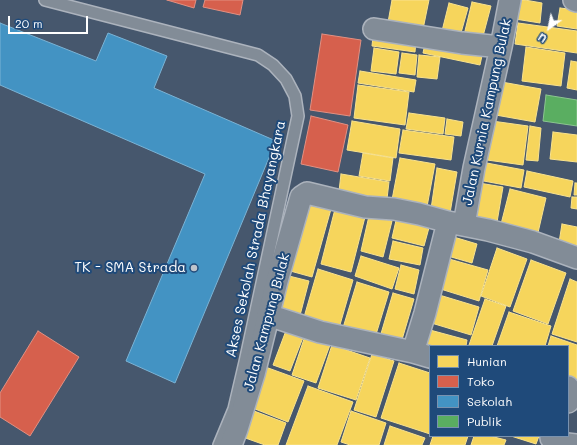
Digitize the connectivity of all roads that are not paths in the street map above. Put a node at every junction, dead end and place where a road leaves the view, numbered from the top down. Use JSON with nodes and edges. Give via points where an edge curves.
{"nodes":[{"id":1,"x":45,"y":0,"type":"edge"},
{"id":2,"x":510,"y":0,"type":"edge"},
{"id":3,"x":574,"y":0,"type":"edge"},
{"id":4,"x":577,"y":1,"type":"edge"},
{"id":5,"x":374,"y":29,"type":"dead end"},
{"id":6,"x":501,"y":47,"type":"junction"},
{"id":7,"x":456,"y":223,"type":"junction"},
{"id":8,"x":577,"y":258,"type":"edge"},
{"id":9,"x":268,"y":315,"type":"junction"},
{"id":10,"x":421,"y":355,"type":"edge"},
{"id":11,"x":550,"y":437,"type":"edge"},
{"id":12,"x":219,"y":445,"type":"edge"},
{"id":13,"x":231,"y":445,"type":"edge"},
{"id":14,"x":577,"y":445,"type":"edge"}],
"edges":[{"from":1,"to":12,"type":"lane","name":"Akses Sekolah Strada Bhayangkara","via":[[258,55],[273,65],[286,79],[295,96],[298,116],[248,346],[234,409]]},
{"from":2,"to":6,"type":"street","name":"Jalan Kurnia Kampung Bulak"},
{"from":3,"to":4,"type":"street"},
{"from":5,"to":6,"type":"street"},
{"from":6,"to":7,"type":"street","name":"Jalan Kurnia Kampung Bulak","via":[[474,168]]},
{"from":7,"to":8,"type":"street","via":[[533,242]]},
{"from":7,"to":9,"type":"street","name":"Jalan Kampung Bulak","via":[[394,209],[365,207],[307,193],[301,198]]},
{"from":7,"to":10,"type":"street","name":"Jalan Kurnia Kampung Bulak","via":[[425,313]]},
{"from":9,"to":10,"type":"street","via":[[320,332]]},
{"from":9,"to":13,"type":"street","name":"Jalan Kampung Bulak","via":[[254,374]]},
{"from":11,"to":14,"type":"street","via":[[558,444]]}]}
